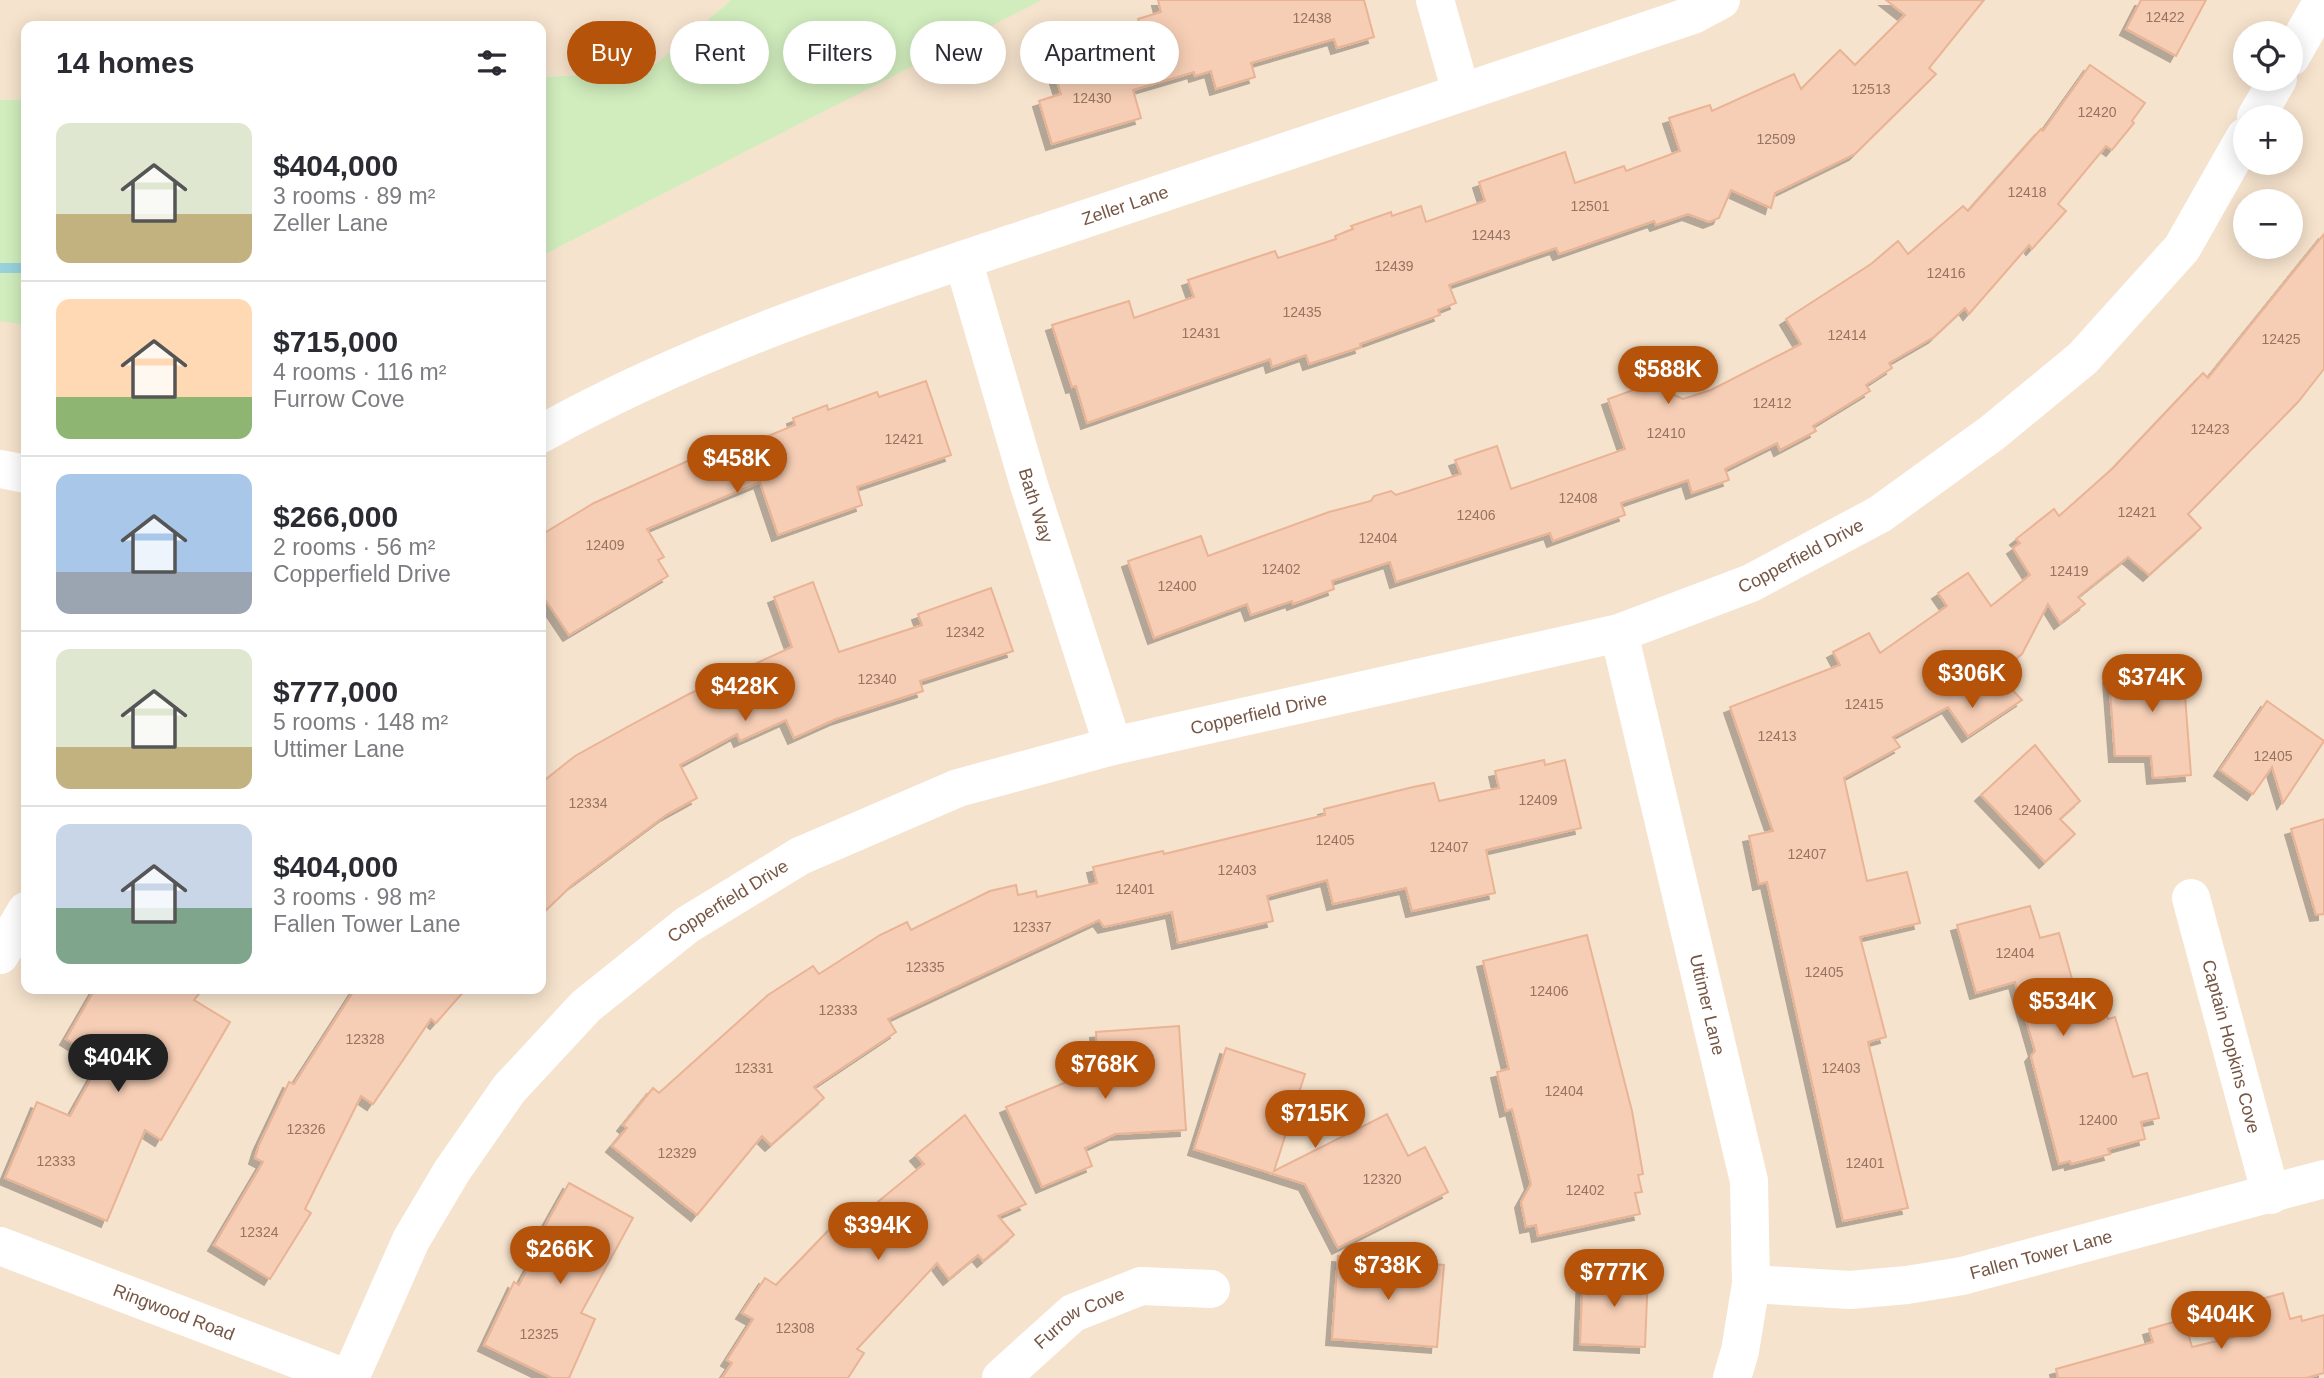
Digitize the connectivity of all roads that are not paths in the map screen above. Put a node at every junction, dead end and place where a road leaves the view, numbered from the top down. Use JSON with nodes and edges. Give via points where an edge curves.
{"nodes":[{"id":1,"x":1435,"y":0,"type":"edge"},
{"id":2,"x":1721,"y":0,"type":"edge"},
{"id":3,"x":2323,"y":0,"type":"edge"},
{"id":4,"x":2303,"y":36,"type":"edge"},
{"id":5,"x":1461,"y":92,"type":"junction"},
{"id":6,"x":2233,"y":158,"type":"edge"},
{"id":7,"x":963,"y":260,"type":"junction"},
{"id":8,"x":546,"y":431,"type":"edge"},
{"id":9,"x":0,"y":468,"type":"edge"},
{"id":10,"x":21,"y":473,"type":"edge"},
{"id":11,"x":1619,"y":633,"type":"junction"},
{"id":12,"x":1113,"y":746,"type":"junction"},
{"id":13,"x":2191,"y":898,"type":"dead end"},
{"id":14,"x":21,"y":919,"type":"edge"},
{"id":15,"x":0,"y":955,"type":"edge"},
{"id":16,"x":2324,"y":1180,"type":"edge"},
{"id":17,"x":2271,"y":1195,"type":"junction"},
{"id":18,"x":0,"y":1246,"type":"edge"},
{"id":19,"x":1751,"y":1284,"type":"junction"},
{"id":20,"x":1211,"y":1289,"type":"dead end"},
{"id":21,"x":348,"y":1378,"type":"edge"},
{"id":22,"x":1001,"y":1378,"type":"edge"},
{"id":23,"x":1732,"y":1378,"type":"edge"}],
"edges":[{"from":1,"to":5,"type":"street"},
{"from":2,"to":5,"type":"street","name":"Zeller Lane","via":[[1692,15]]},
{"from":3,"to":4,"type":"street"},
{"from":5,"to":7,"type":"street","name":"Zeller Lane"},
{"from":6,"to":11,"type":"street","name":"Copperfield Drive","via":[[2182,248],[2083,359],[1992,433],[1880,514],[1751,583]]},
{"from":7,"to":8,"type":"street","name":"Zeller Lane","via":[[759,334],[641,383]]},
{"from":7,"to":12,"type":"street","name":"Bath Way"},
{"from":9,"to":10,"type":"street"},
{"from":11,"to":12,"type":"street","name":"Copperfield Drive"},
{"from":11,"to":19,"type":"street","name":"Uttimer Lane","via":[[1749,1181]]},
{"from":12,"to":21,"type":"street","name":"Copperfield Drive","via":[[958,788],[800,856],[687,925],[586,1006],[509,1089],[452,1171],[411,1240]]},
{"from":13,"to":17,"type":"street","name":"Captain Hopkins Cove"},
{"from":14,"to":15,"type":"street"},
{"from":16,"to":17,"type":"street","name":"Fallen Tower Lane"},
{"from":17,"to":19,"type":"street","name":"Fallen Tower Lane","via":[[1962,1276],[1850,1290]]},
{"from":18,"to":21,"type":"street","name":"Ringwood Road"},
{"from":19,"to":23,"type":"street","name":"Uttimer Lane"},
{"from":20,"to":22,"type":"street","name":"Furrow Cove","via":[[1141,1286],[1073,1313]]}]}
